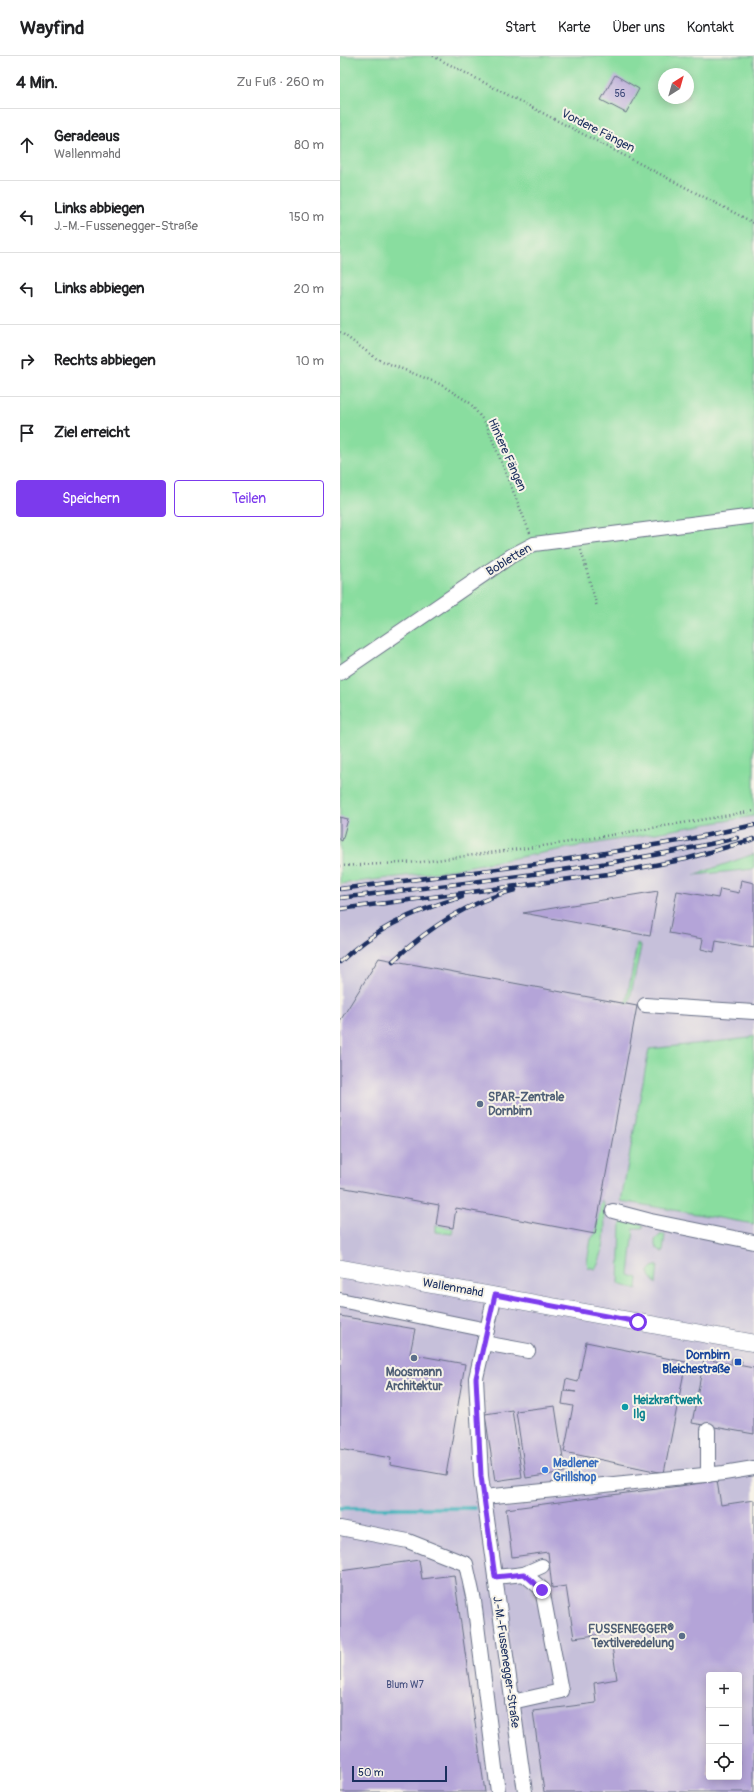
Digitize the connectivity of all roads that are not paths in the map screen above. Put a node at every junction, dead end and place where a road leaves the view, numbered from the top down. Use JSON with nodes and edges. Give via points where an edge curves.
{"nodes":[{"id":1,"x":754,"y":516,"type":"edge"},
{"id":2,"x":340,"y":674,"type":"edge"},
{"id":3,"x":645,"y":1005,"type":"dead end"},
{"id":4,"x":754,"y":1012,"type":"edge"},
{"id":5,"x":614,"y":1211,"type":"dead end"},
{"id":6,"x":754,"y":1242,"type":"edge"},
{"id":7,"x":340,"y":1268,"type":"edge"},
{"id":8,"x":495,"y":1295,"type":"junction"},
{"id":9,"x":340,"y":1300,"type":"edge"},
{"id":10,"x":485,"y":1336,"type":"junction"},
{"id":11,"x":754,"y":1343,"type":"edge"},
{"id":12,"x":528,"y":1351,"type":"dead end"},
{"id":13,"x":708,"y":1430,"type":"dead end"},
{"id":14,"x":754,"y":1468,"type":"edge"},
{"id":15,"x":708,"y":1474,"type":"junction"},
{"id":16,"x":484,"y":1497,"type":"junction"},
{"id":17,"x":340,"y":1528,"type":"edge"},
{"id":18,"x":542,"y":1566,"type":"dead end"},
{"id":19,"x":524,"y":1574,"type":"junction"},
{"id":20,"x":495,"y":1577,"type":"junction"},
{"id":21,"x":512,"y":1702,"type":"junction"},
{"id":22,"x":498,"y":1792,"type":"edge"},
{"id":23,"x":525,"y":1792,"type":"edge"}],
"edges":[{"from":1,"to":2,"type":"street","name":"Bobletten","via":[[534,544],[511,556]]},
{"from":3,"to":4,"type":"street"},
{"from":5,"to":6,"type":"street"},
{"from":7,"to":8,"type":"main road","name":"Wallenmahd"},
{"from":8,"to":10,"type":"street","name":"J.-M.-Fussenegger-Straße"},
{"from":8,"to":11,"type":"main road","name":"Wallenmahd"},
{"from":9,"to":10,"type":"street"},
{"from":10,"to":12,"type":"street"},
{"from":10,"to":16,"type":"street","name":"J.-M.-Fussenegger-Straße","via":[[476,1378]]},
{"from":13,"to":15,"type":"street"},
{"from":14,"to":15,"type":"street"},
{"from":15,"to":16,"type":"street"},
{"from":16,"to":20,"type":"street","name":"J.-M.-Fussenegger-Straße"},
{"from":17,"to":22,"type":"street","via":[[408,1541],[466,1564],[474,1601]]},
{"from":18,"to":19,"type":"street"},
{"from":19,"to":20,"type":"street"},
{"from":19,"to":21,"type":"street","via":[[542,1590],[561,1690]]},
{"from":20,"to":21,"type":"street","name":"J.-M.-Fussenegger-Straße"},
{"from":21,"to":23,"type":"street","name":"J.-M.-Fussenegger-Straße"}]}
